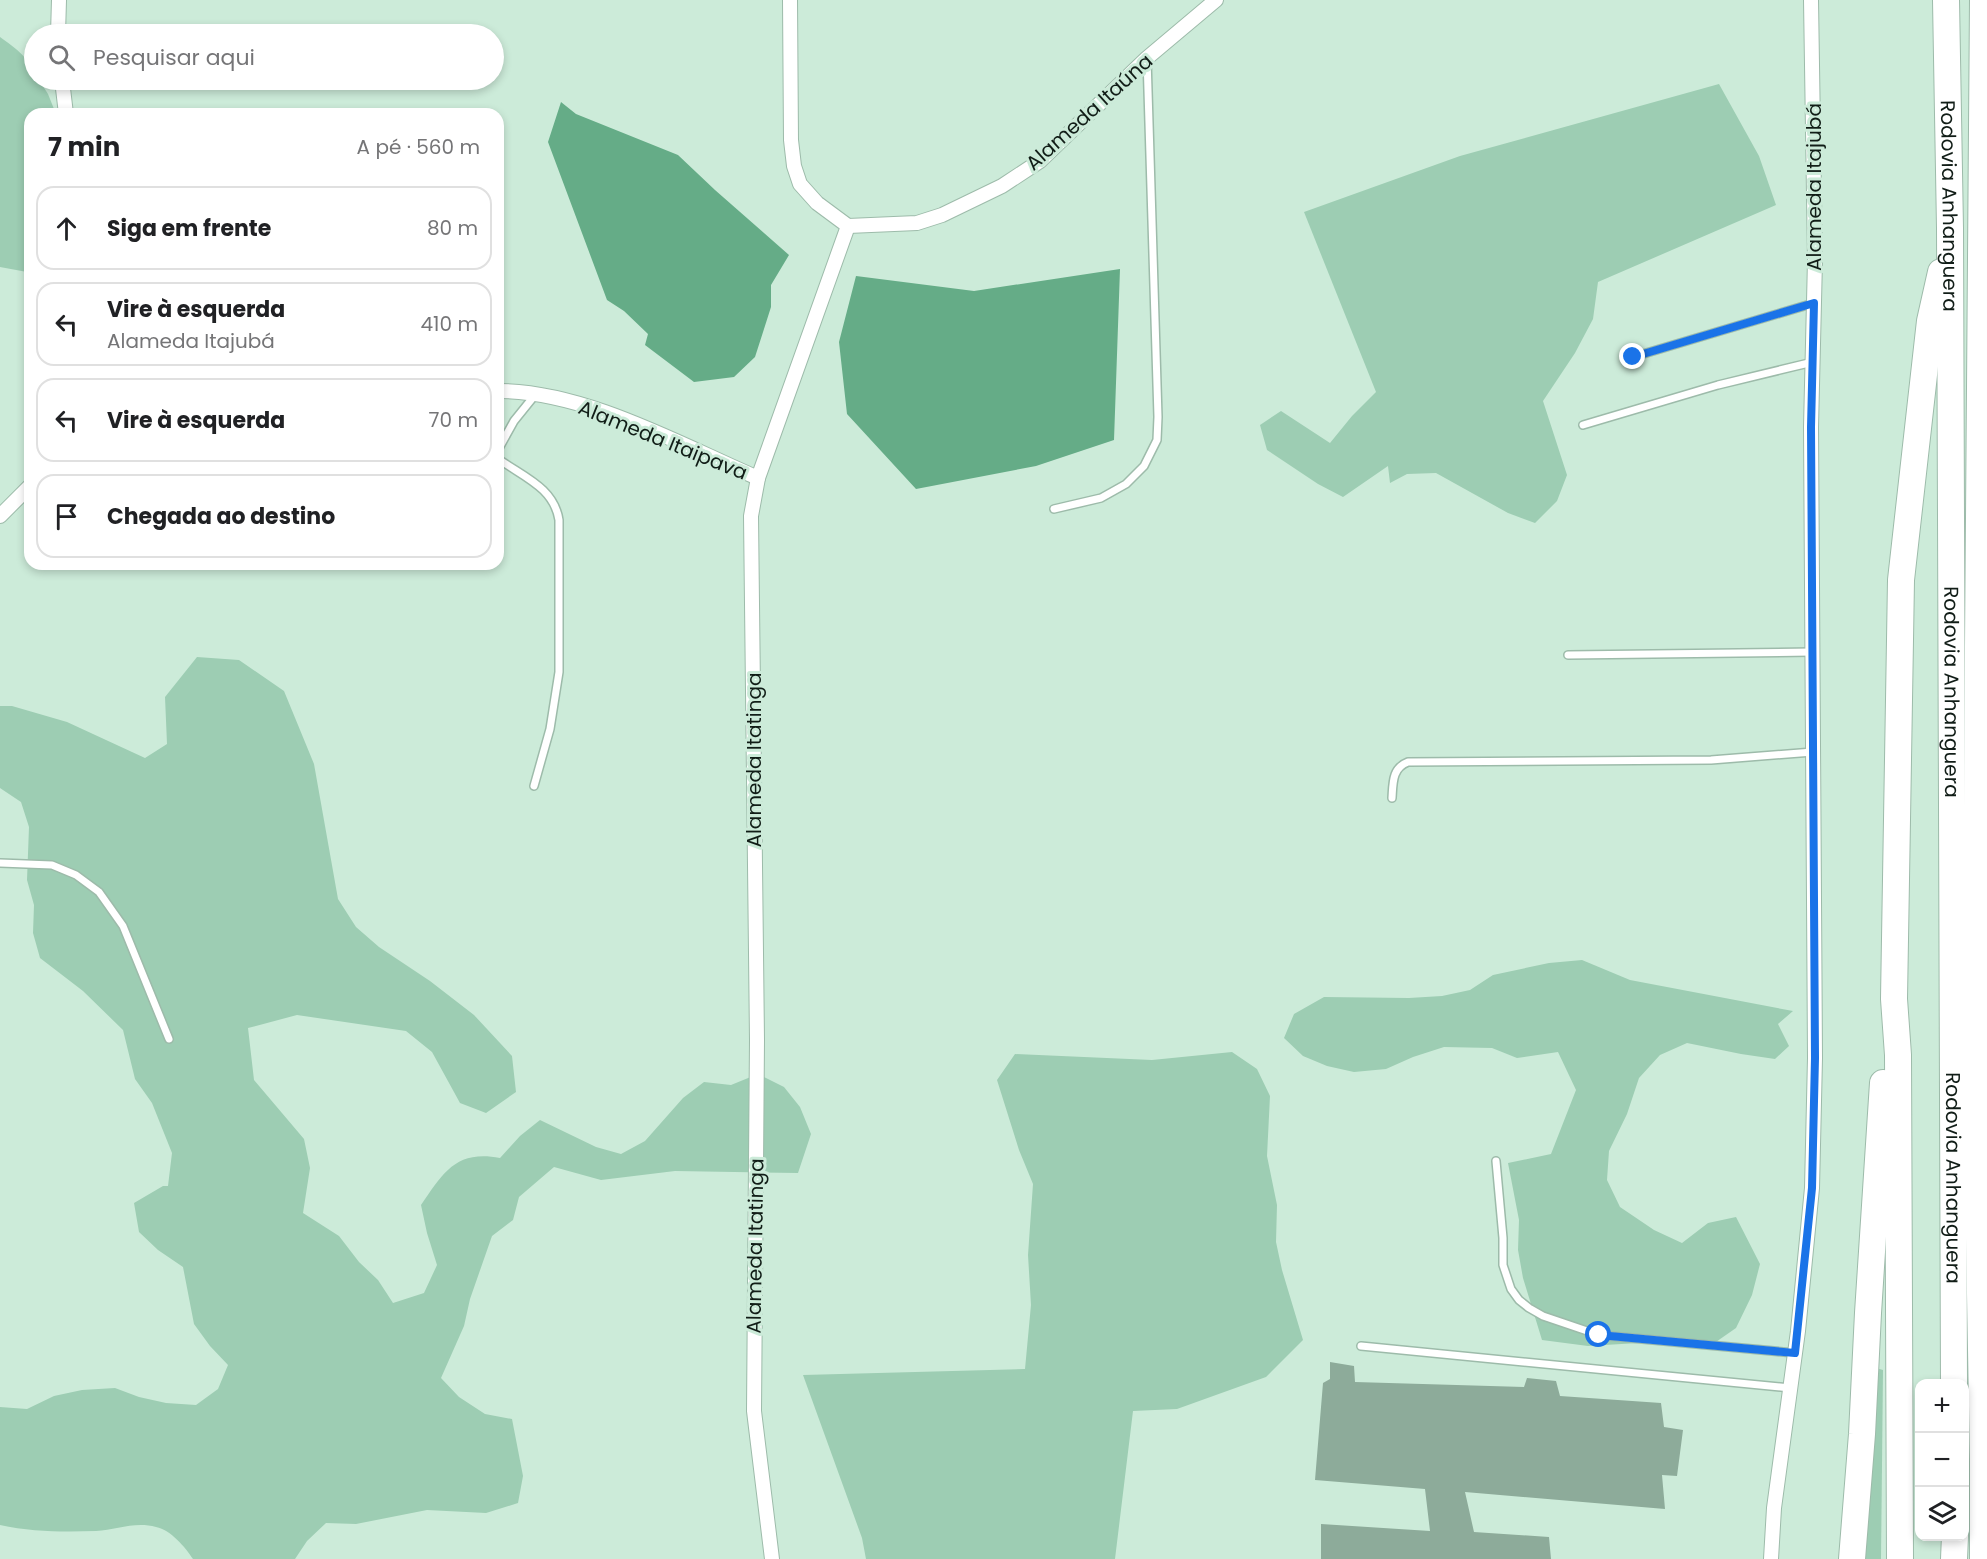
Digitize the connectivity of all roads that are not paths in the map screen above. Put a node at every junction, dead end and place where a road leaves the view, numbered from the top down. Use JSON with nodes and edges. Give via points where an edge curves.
{"nodes":[{"id":1,"x":59,"y":0,"type":"edge"},
{"id":2,"x":790,"y":0,"type":"edge"},
{"id":3,"x":1216,"y":0,"type":"edge"},
{"id":4,"x":1811,"y":0,"type":"edge"},
{"id":5,"x":1947,"y":0,"type":"edge"},
{"id":6,"x":1983,"y":0,"type":"edge"},
{"id":7,"x":58,"y":24,"type":"edge"},
{"id":8,"x":1147,"y":58,"type":"junction"},
{"id":9,"x":63,"y":90,"type":"edge"},
{"id":10,"x":65,"y":108,"type":"edge"},
{"id":11,"x":848,"y":226,"type":"junction"},
{"id":12,"x":1950,"y":228,"type":"junction"},
{"id":13,"x":1814,"y":303,"type":"junction"},
{"id":14,"x":1633,"y":357,"type":"dead end"},
{"id":15,"x":1813,"y":362,"type":"junction"},
{"id":16,"x":504,"y":391,"type":"edge"},
{"id":17,"x":535,"y":394,"type":"junction"},
{"id":18,"x":1583,"y":425,"type":"dead end"},
{"id":19,"x":504,"y":439,"type":"edge"},
{"id":20,"x":504,"y":462,"type":"edge"},
{"id":21,"x":758,"y":478,"type":"junction"},
{"id":22,"x":24,"y":492,"type":"edge"},
{"id":23,"x":1054,"y":509,"type":"dead end"},
{"id":24,"x":0,"y":516,"type":"edge"},
{"id":25,"x":1978,"y":647,"type":"junction"},
{"id":26,"x":1812,"y":652,"type":"junction"},
{"id":27,"x":1568,"y":655,"type":"dead end"},
{"id":28,"x":1987,"y":723,"type":"edge"},
{"id":29,"x":1813,"y":752,"type":"junction"},
{"id":30,"x":534,"y":786,"type":"dead end"},
{"id":31,"x":1392,"y":798,"type":"dead end"},
{"id":32,"x":0,"y":863,"type":"edge"},
{"id":33,"x":1894,"y":999,"type":"junction"},
{"id":34,"x":169,"y":1039,"type":"dead end"},
{"id":35,"x":1496,"y":1161,"type":"dead end"},
{"id":36,"x":1360,"y":1346,"type":"dead end"},
{"id":37,"x":1795,"y":1353,"type":"junction"},
{"id":38,"x":1954,"y":1379,"type":"edge"},
{"id":39,"x":1790,"y":1389,"type":"junction"},
{"id":40,"x":1955,"y":1541,"type":"edge"},
{"id":41,"x":772,"y":1559,"type":"edge"},
{"id":42,"x":1771,"y":1559,"type":"edge"},
{"id":43,"x":1852,"y":1559,"type":"edge"},
{"id":44,"x":1900,"y":1559,"type":"edge"},
{"id":45,"x":1954,"y":1559,"type":"edge"},
{"id":46,"x":1983,"y":1559,"type":"edge"}],
"edges":[{"from":1,"to":7,"type":"street"},
{"from":2,"to":11,"type":"street","via":[[794,166],[800,184],[817,203]]},
{"from":3,"to":8,"type":"street","name":"Alameda Itaúna"},
{"from":4,"to":13,"type":"street","name":"Alameda Itajubá"},
{"from":5,"to":12,"type":"highway","name":"Rodovia Anhanguera"},
{"from":6,"to":25,"type":"highway","name":"Rodovia Anhanguera"},
{"from":8,"to":11,"type":"street","name":"Alameda Itaúna","via":[[1040,161],[1002,186],[917,223]]},
{"from":8,"to":23,"type":"lane","via":[[1156,440],[1144,466],[1126,484],[1101,498]]},
{"from":9,"to":10,"type":"street"},
{"from":11,"to":21,"type":"street","name":"Alameda Itatinga"},
{"from":12,"to":33,"type":"highway","via":[[1930,321],[1901,580]]},
{"from":12,"to":38,"type":"highway","name":"Rodovia Anhanguera"},
{"from":13,"to":14,"type":"lane"},
{"from":13,"to":15,"type":"street","name":"Alameda Itajubá"},
{"from":15,"to":18,"type":"lane"},
{"from":15,"to":26,"type":"street","name":"Alameda Itajubá"},
{"from":16,"to":17,"type":"street","name":"Alameda Itaipava"},
{"from":17,"to":19,"type":"lane"},
{"from":17,"to":21,"type":"street","name":"Alameda Itaipava","via":[[587,406]]},
{"from":20,"to":30,"type":"lane","via":[[552,498],[559,520],[559,672],[550,729]]},
{"from":21,"to":41,"type":"street","name":"Alameda Itatinga","via":[[751,516],[757,1040],[754,1411]]},
{"from":22,"to":24,"type":"street"},
{"from":25,"to":28,"type":"highway"},
{"from":25,"to":46,"type":"highway","name":"Rodovia Anhanguera","via":[[1977,1125]]},
{"from":26,"to":27,"type":"lane"},
{"from":26,"to":29,"type":"street","name":"Alameda Itajubá"},
{"from":29,"to":31,"type":"lane","via":[[1711,760],[1408,762],[1396,771]]},
{"from":29,"to":37,"type":"street","name":"Alameda Itajubá","via":[[1812,1188]]},
{"from":32,"to":34,"type":"lane","via":[[52,866],[76,875],[99,892],[123,926]]},
{"from":33,"to":43,"type":"highway","via":[[1879,1125]]},
{"from":33,"to":44,"type":"highway","via":[[1898,1066]]},
{"from":35,"to":37,"type":"lane","via":[[1503,1265],[1511,1289],[1529,1308],[1599,1335]]},
{"from":36,"to":39,"type":"lane"},
{"from":37,"to":39,"type":"street","name":"Alameda Itajubá"},
{"from":39,"to":42,"type":"street","name":"Alameda Itajubá"},
{"from":40,"to":45,"type":"highway"}]}
